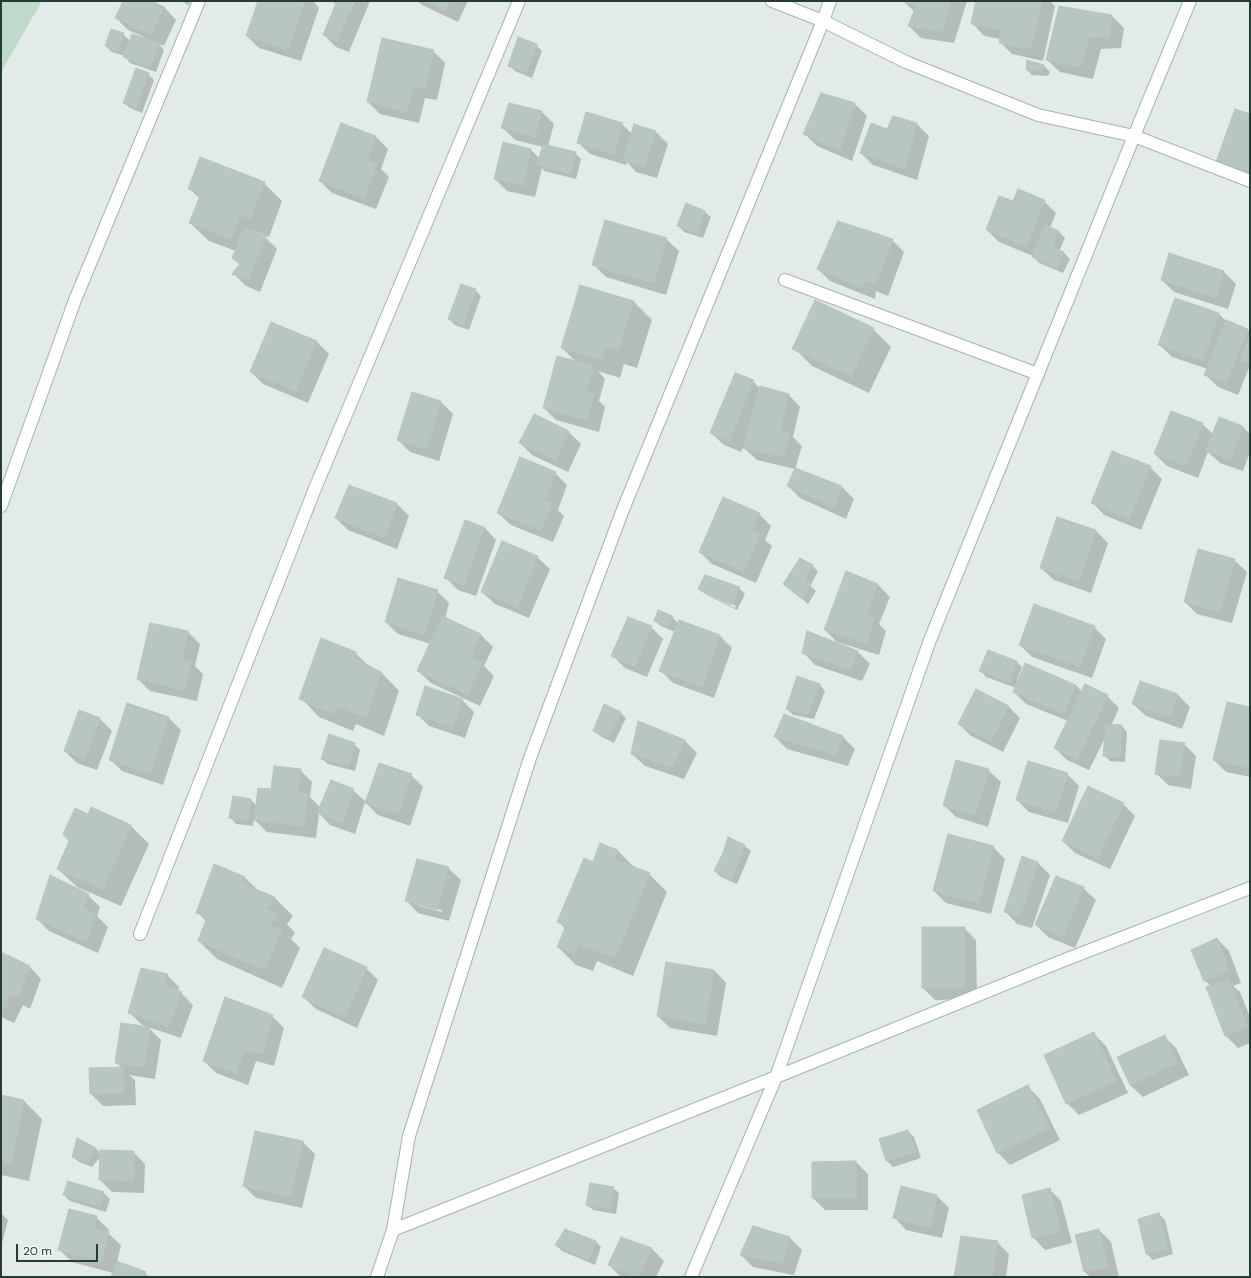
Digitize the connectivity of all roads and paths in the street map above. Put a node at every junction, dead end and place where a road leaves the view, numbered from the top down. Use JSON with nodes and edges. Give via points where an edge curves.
{"nodes":[{"id":1,"x":199,"y":1,"type":"edge"},
{"id":2,"x":519,"y":1,"type":"edge"},
{"id":3,"x":772,"y":1,"type":"edge"},
{"id":4,"x":830,"y":1,"type":"edge"},
{"id":5,"x":1190,"y":1,"type":"edge"},
{"id":6,"x":823,"y":22,"type":"junction"},
{"id":7,"x":1134,"y":136,"type":"junction"},
{"id":8,"x":1250,"y":181,"type":"edge"},
{"id":9,"x":785,"y":280,"type":"dead end"},
{"id":10,"x":1038,"y":374,"type":"junction"},
{"id":11,"x":1,"y":506,"type":"edge"},
{"id":12,"x":1250,"y":888,"type":"edge"},
{"id":13,"x":140,"y":934,"type":"dead end"},
{"id":14,"x":776,"y":1077,"type":"junction"},
{"id":15,"x":393,"y":1230,"type":"junction"},
{"id":16,"x":377,"y":1277,"type":"edge"},
{"id":17,"x":691,"y":1277,"type":"edge"}],
"edges":[{"from":1,"to":11,"type":"street","via":[[75,300]]},
{"from":2,"to":13,"type":"street","via":[[314,491]]},
{"from":3,"to":6,"type":"street"},
{"from":4,"to":6,"type":"street"},
{"from":5,"to":7,"type":"street"},
{"from":6,"to":7,"type":"street","via":[[906,62],[1038,115]]},
{"from":6,"to":15,"type":"street","via":[[625,504],[530,758],[409,1136]]},
{"from":7,"to":8,"type":"street"},
{"from":7,"to":10,"type":"street"},
{"from":9,"to":10,"type":"street"},
{"from":10,"to":14,"type":"street","via":[[930,640]]},
{"from":12,"to":14,"type":"street"},
{"from":14,"to":15,"type":"street"},
{"from":14,"to":17,"type":"street"},
{"from":15,"to":16,"type":"street"}]}
